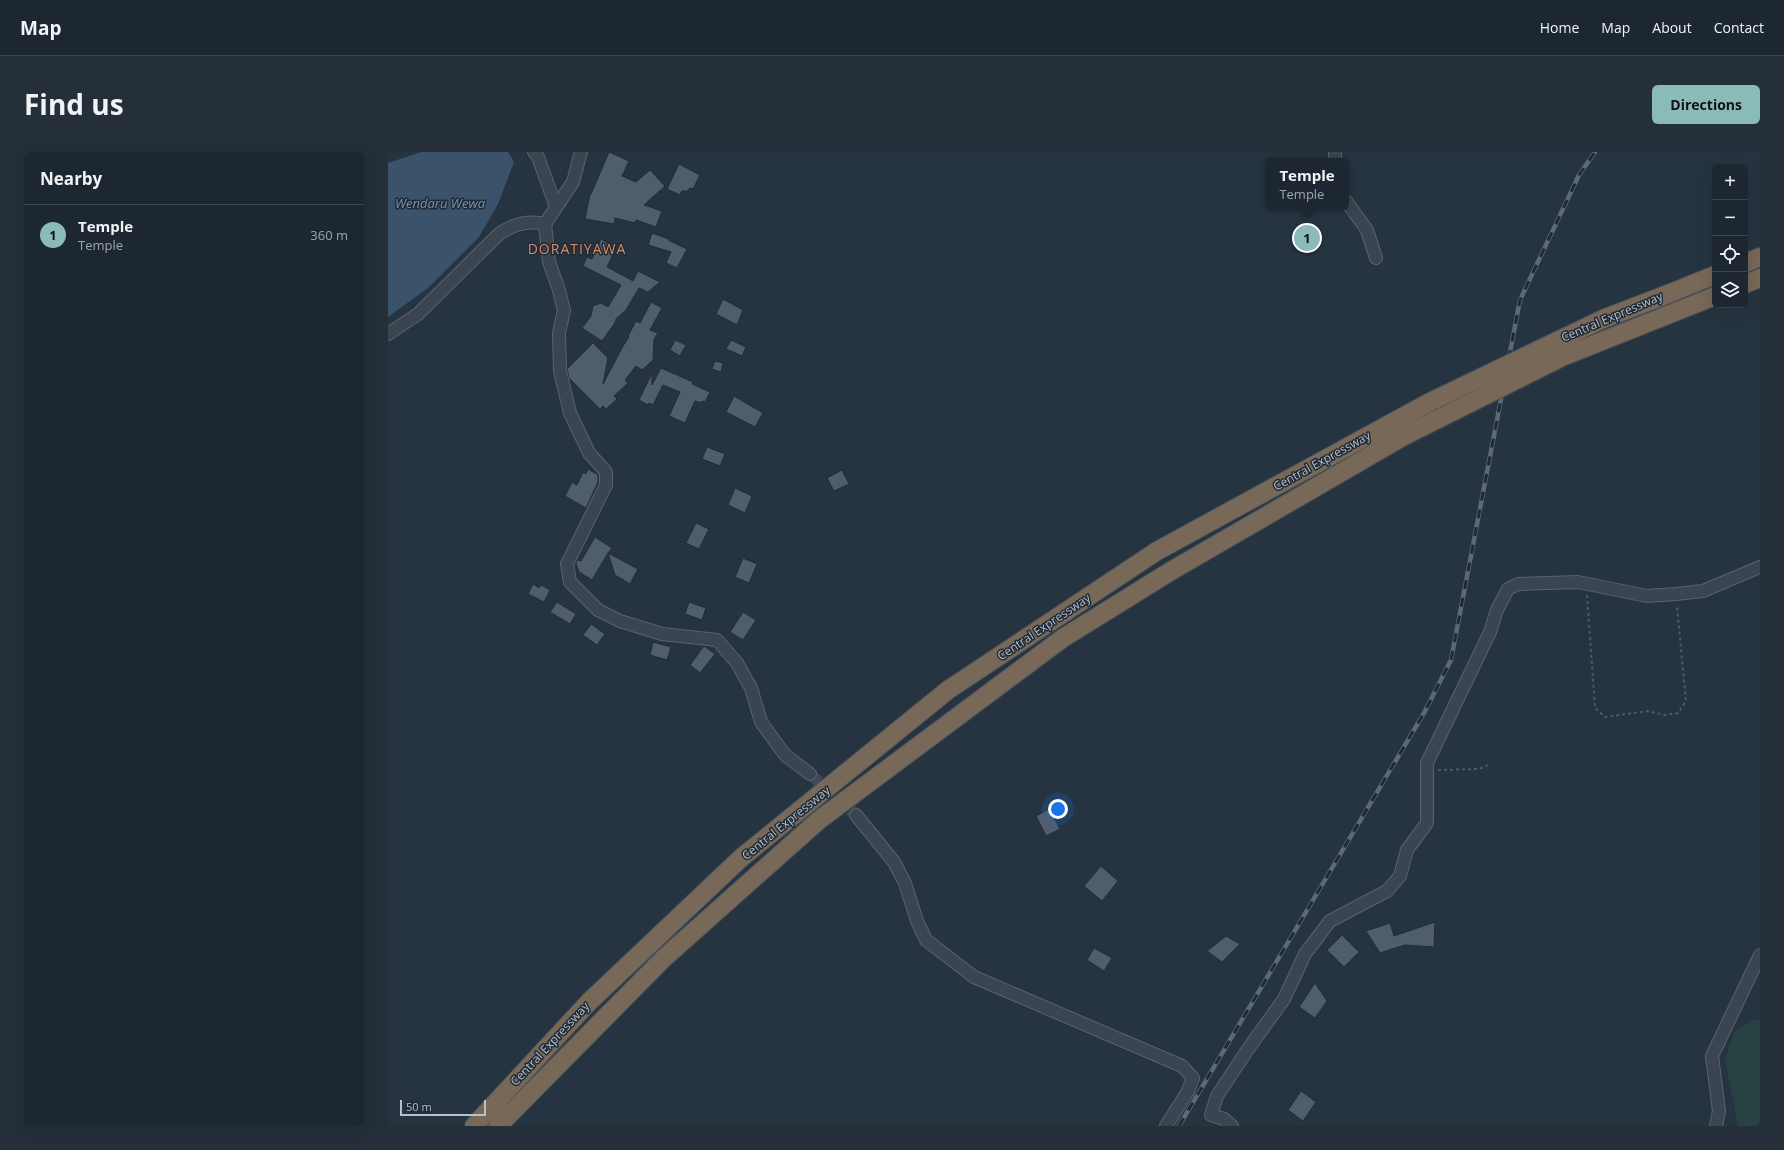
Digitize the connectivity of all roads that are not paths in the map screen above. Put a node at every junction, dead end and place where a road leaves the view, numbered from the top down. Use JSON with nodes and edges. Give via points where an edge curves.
{"nodes":[{"id":1,"x":534,"y":152,"type":"edge"},
{"id":2,"x":581,"y":152,"type":"edge"},
{"id":3,"x":1349,"y":205,"type":"edge"},
{"id":4,"x":556,"y":207,"type":"junction"},
{"id":5,"x":546,"y":224,"type":"junction"},
{"id":6,"x":1760,"y":257,"type":"edge"},
{"id":7,"x":1376,"y":258,"type":"dead end"},
{"id":8,"x":1748,"y":262,"type":"edge"},
{"id":9,"x":1712,"y":276,"type":"edge"},
{"id":10,"x":1760,"y":278,"type":"edge"},
{"id":11,"x":1748,"y":283,"type":"edge"},
{"id":12,"x":1712,"y":297,"type":"edge"},
{"id":13,"x":388,"y":334,"type":"edge"},
{"id":14,"x":1760,"y":567,"type":"edge"},
{"id":15,"x":810,"y":774,"type":"tunnel mouth"},
{"id":16,"x":856,"y":815,"type":"tunnel mouth"},
{"id":17,"x":1760,"y":955,"type":"edge"},
{"id":18,"x":474,"y":1125,"type":"edge"},
{"id":19,"x":498,"y":1126,"type":"edge"},
{"id":20,"x":1166,"y":1126,"type":"edge"},
{"id":21,"x":1232,"y":1126,"type":"edge"},
{"id":22,"x":1716,"y":1126,"type":"edge"}],
"edges":[{"from":1,"to":4,"type":"street"},
{"from":2,"to":4,"type":"street","via":[[573,182]]},
{"from":3,"to":7,"type":"street","via":[[1367,230]]},
{"from":4,"to":5,"type":"street"},
{"from":5,"to":13,"type":"street","via":[[537,222],[511,226],[499,234],[418,314]]},
{"from":5,"to":15,"type":"street","via":[[549,262],[564,310],[559,333],[560,371],[570,413],[589,452],[606,472],[606,485],[567,564],[570,582],[598,610],[620,621],[662,634],[717,640],[737,663],[751,688],[761,722],[785,755]]},
{"from":6,"to":8,"type":"highway"},
{"from":9,"to":18,"type":"highway","name":"Central Expressway","bridge":true,"via":[[1603,319],[1430,402],[1157,552],[948,690],[742,858],[589,1002]]},
{"from":10,"to":11,"type":"highway"},
{"from":12,"to":19,"type":"highway","name":"Central Expressway","bridge":true,"via":[[1562,357],[1404,436],[1171,571],[1063,638],[819,820],[664,958]]},
{"from":14,"to":21,"type":"street","via":[[1703,591],[1676,594],[1646,596],[1578,582],[1518,584],[1508,589],[1427,763],[1427,823],[1408,850],[1400,876],[1387,891],[1330,921],[1305,954],[1284,999],[1217,1096],[1211,1115],[1224,1119]]},
{"from":16,"to":20,"type":"street","via":[[894,862],[905,883],[926,940],[974,977],[1182,1066],[1192,1078],[1188,1091]]},
{"from":17,"to":22,"type":"street","via":[[1712,1056],[1719,1111]]}]}
